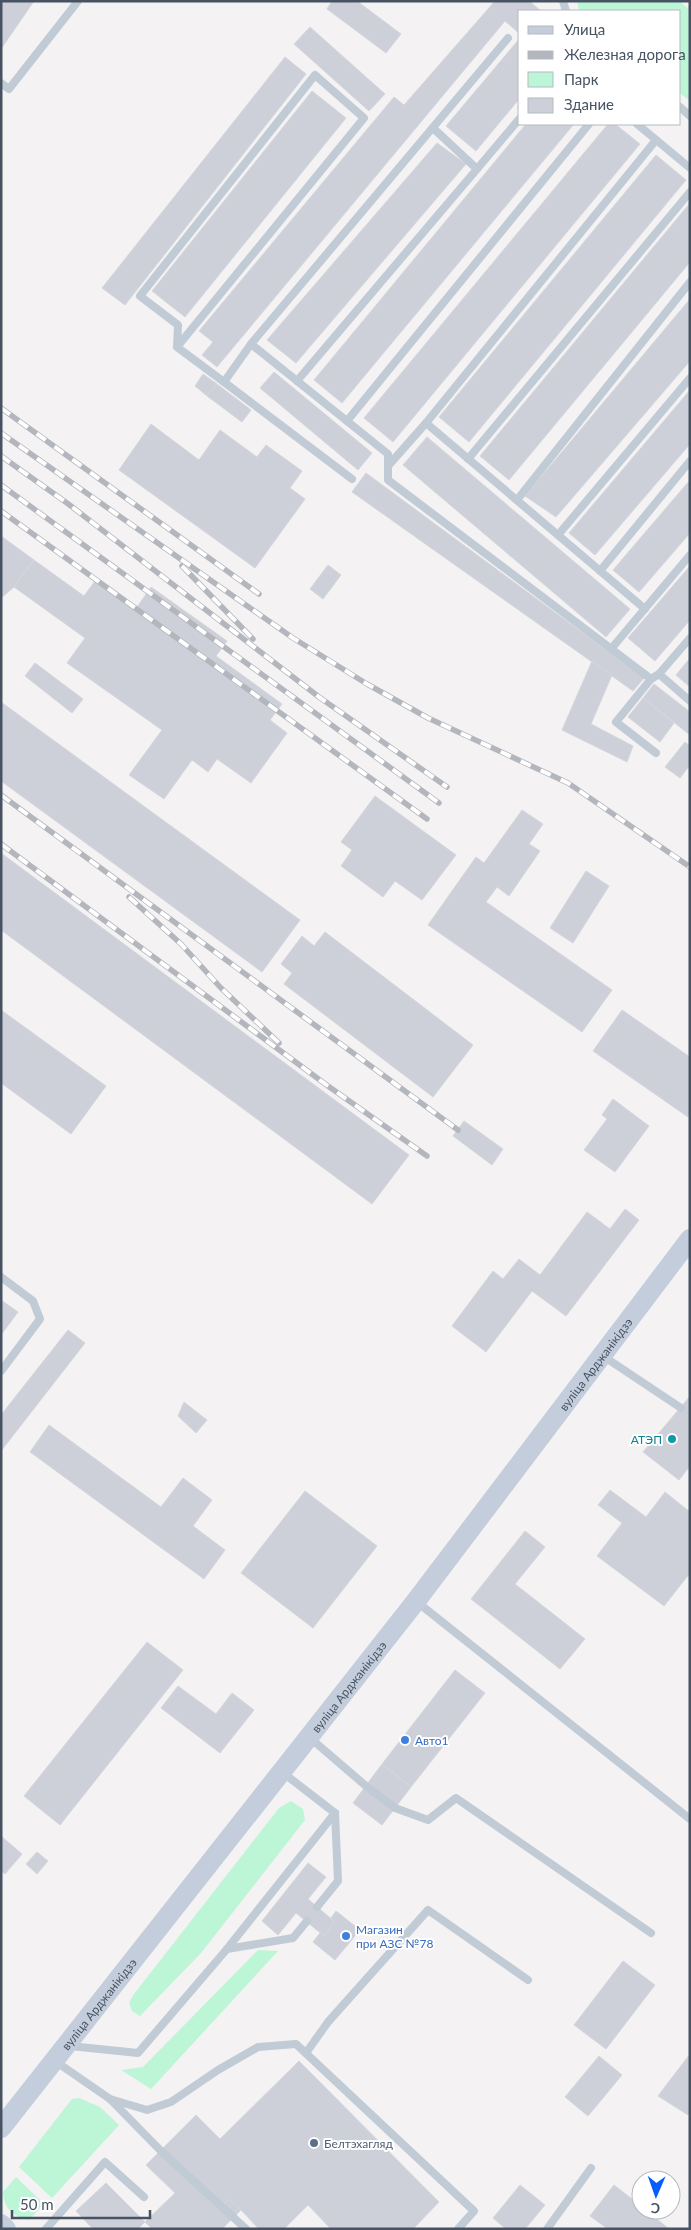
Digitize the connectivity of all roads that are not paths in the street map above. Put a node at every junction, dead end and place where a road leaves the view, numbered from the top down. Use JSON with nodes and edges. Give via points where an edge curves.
{"nodes":[{"id":1,"x":78,"y":1,"type":"edge"},
{"id":2,"x":508,"y":38,"type":"dead end"},
{"id":3,"x":1,"y":83,"type":"edge"},
{"id":4,"x":518,"y":120,"type":"edge"},
{"id":5,"x":588,"y":125,"type":"edge"},
{"id":6,"x":638,"y":125,"type":"edge"},
{"id":7,"x":433,"y":128,"type":"junction"},
{"id":8,"x":656,"y":140,"type":"junction"},
{"id":9,"x":690,"y":168,"type":"edge"},
{"id":10,"x":478,"y":169,"type":"junction"},
{"id":11,"x":690,"y":192,"type":"edge"},
{"id":12,"x":690,"y":282,"type":"edge"},
{"id":13,"x":251,"y":344,"type":"junction"},
{"id":14,"x":177,"y":347,"type":"junction"},
{"id":15,"x":690,"y":378,"type":"edge"},
{"id":16,"x":297,"y":381,"type":"junction"},
{"id":17,"x":224,"y":382,"type":"junction"},
{"id":18,"x":347,"y":421,"type":"junction"},
{"id":19,"x":426,"y":423,"type":"junction"},
{"id":20,"x":468,"y":459,"type":"junction"},
{"id":21,"x":690,"y":461,"type":"edge"},
{"id":22,"x":388,"y":466,"type":"junction"},
{"id":23,"x":352,"y":479,"type":"dead end"},
{"id":24,"x":517,"y":500,"type":"junction"},
{"id":25,"x":558,"y":535,"type":"junction"},
{"id":26,"x":690,"y":556,"type":"edge"},
{"id":27,"x":600,"y":571,"type":"junction"},
{"id":28,"x":645,"y":609,"type":"junction"},
{"id":29,"x":690,"y":638,"type":"edge"},
{"id":30,"x":611,"y":649,"type":"junction"},
{"id":31,"x":658,"y":674,"type":"junction"},
{"id":32,"x":651,"y":679,"type":"junction"},
{"id":33,"x":690,"y":701,"type":"edge"},
{"id":34,"x":656,"y":753,"type":"dead end"},
{"id":35,"x":690,"y":1238,"type":"edge"},
{"id":36,"x":1,"y":1277,"type":"edge"},
{"id":37,"x":602,"y":1355,"type":"junction"},
{"id":38,"x":1,"y":1371,"type":"edge"},
{"id":39,"x":681,"y":1408,"type":"dead end"},
{"id":40,"x":416,"y":1601,"type":"junction"},
{"id":41,"x":309,"y":1737,"type":"junction"},
{"id":42,"x":282,"y":1772,"type":"junction"},
{"id":43,"x":335,"y":1813,"type":"junction"},
{"id":44,"x":690,"y":1819,"type":"edge"},
{"id":45,"x":317,"y":1907,"type":"dead end"},
{"id":46,"x":307,"y":1922,"type":"dead end"},
{"id":47,"x":651,"y":1933,"type":"dead end"},
{"id":48,"x":228,"y":1949,"type":"junction"},
{"id":49,"x":528,"y":1980,"type":"dead end"},
{"id":50,"x":68,"y":2045,"type":"junction"},
{"id":51,"x":306,"y":2053,"type":"junction"},
{"id":52,"x":55,"y":2061,"type":"junction"},
{"id":53,"x":110,"y":2099,"type":"junction"},
{"id":54,"x":1,"y":2128,"type":"edge"},
{"id":55,"x":591,"y":2168,"type":"dead end"},
{"id":56,"x":144,"y":2197,"type":"dead end"},
{"id":57,"x":1,"y":2224,"type":"edge"},
{"id":58,"x":6,"y":2229,"type":"edge"},
{"id":59,"x":46,"y":2229,"type":"edge"},
{"id":60,"x":246,"y":2229,"type":"edge"},
{"id":61,"x":458,"y":2229,"type":"edge"},
{"id":62,"x":547,"y":2229,"type":"edge"}],
"edges":[{"from":1,"to":3,"type":"lane","via":[[9,89]]},
{"from":2,"to":7,"type":"lane"},
{"from":4,"to":10,"type":"lane"},
{"from":5,"to":18,"type":"lane"},
{"from":6,"to":8,"type":"lane"},
{"from":7,"to":10,"type":"lane"},
{"from":7,"to":13,"type":"lane"},
{"from":8,"to":9,"type":"lane"},
{"from":8,"to":19,"type":"lane"},
{"from":10,"to":16,"type":"lane"},
{"from":11,"to":20,"type":"lane"},
{"from":12,"to":24,"type":"lane"},
{"from":13,"to":16,"type":"lane"},
{"from":13,"to":17,"type":"lane"},
{"from":14,"to":14,"type":"lane","via":[[178,324],[140,296],[315,75],[364,118]]},
{"from":14,"to":17,"type":"lane"},
{"from":15,"to":25,"type":"lane"},
{"from":16,"to":18,"type":"lane"},
{"from":17,"to":23,"type":"lane"},
{"from":18,"to":22,"type":"lane","via":[[388,454]]},
{"from":19,"to":20,"type":"lane"},
{"from":19,"to":22,"type":"lane"},
{"from":20,"to":24,"type":"lane"},
{"from":21,"to":27,"type":"lane"},
{"from":22,"to":30,"type":"lane","via":[[388,480]]},
{"from":24,"to":25,"type":"lane"},
{"from":25,"to":27,"type":"lane"},
{"from":26,"to":28,"type":"lane"},
{"from":27,"to":28,"type":"lane"},
{"from":28,"to":30,"type":"lane"},
{"from":29,"to":31,"type":"lane"},
{"from":30,"to":32,"type":"lane"},
{"from":31,"to":32,"type":"lane"},
{"from":31,"to":33,"type":"lane"},
{"from":32,"to":34,"type":"lane","via":[[616,722]]},
{"from":35,"to":37,"type":"main road","name":"вуліца Арджанікідзэ"},
{"from":36,"to":38,"type":"lane","via":[[33,1301],[40,1319]]},
{"from":37,"to":39,"type":"lane"},
{"from":37,"to":40,"type":"main road","name":"вуліца Арджанікідзэ"},
{"from":40,"to":41,"type":"main road","name":"вуліца Арджанікідзэ"},
{"from":40,"to":44,"type":"lane"},
{"from":41,"to":42,"type":"main road","name":"вуліца Арджанікідзэ"},
{"from":41,"to":47,"type":"lane","via":[[395,1808],[428,1820],[456,1798]]},
{"from":42,"to":43,"type":"lane"},
{"from":42,"to":50,"type":"main road","name":"вуліца Арджанікідзэ"},
{"from":43,"to":45,"type":"lane","via":[[338,1881]]},
{"from":43,"to":48,"type":"lane"},
{"from":46,"to":48,"type":"lane","via":[[294,1938]]},
{"from":48,"to":50,"type":"lane","via":[[138,2053]]},
{"from":49,"to":51,"type":"lane","via":[[428,1910],[328,2022]]},
{"from":50,"to":52,"type":"main road","name":"вуліца Арджанікідзэ"},
{"from":51,"to":53,"type":"lane","via":[[296,2044],[258,2047],[171,2102],[147,2110]]},
{"from":51,"to":61,"type":"lane","via":[[474,2211]]},
{"from":52,"to":53,"type":"lane"},
{"from":52,"to":54,"type":"main road","name":"вуліца Арджанікідзэ"},
{"from":53,"to":60,"type":"lane","via":[[160,2151]]},
{"from":55,"to":62,"type":"lane"},
{"from":56,"to":59,"type":"lane","via":[[105,2162]]},
{"from":57,"to":58,"type":"main road"}]}
